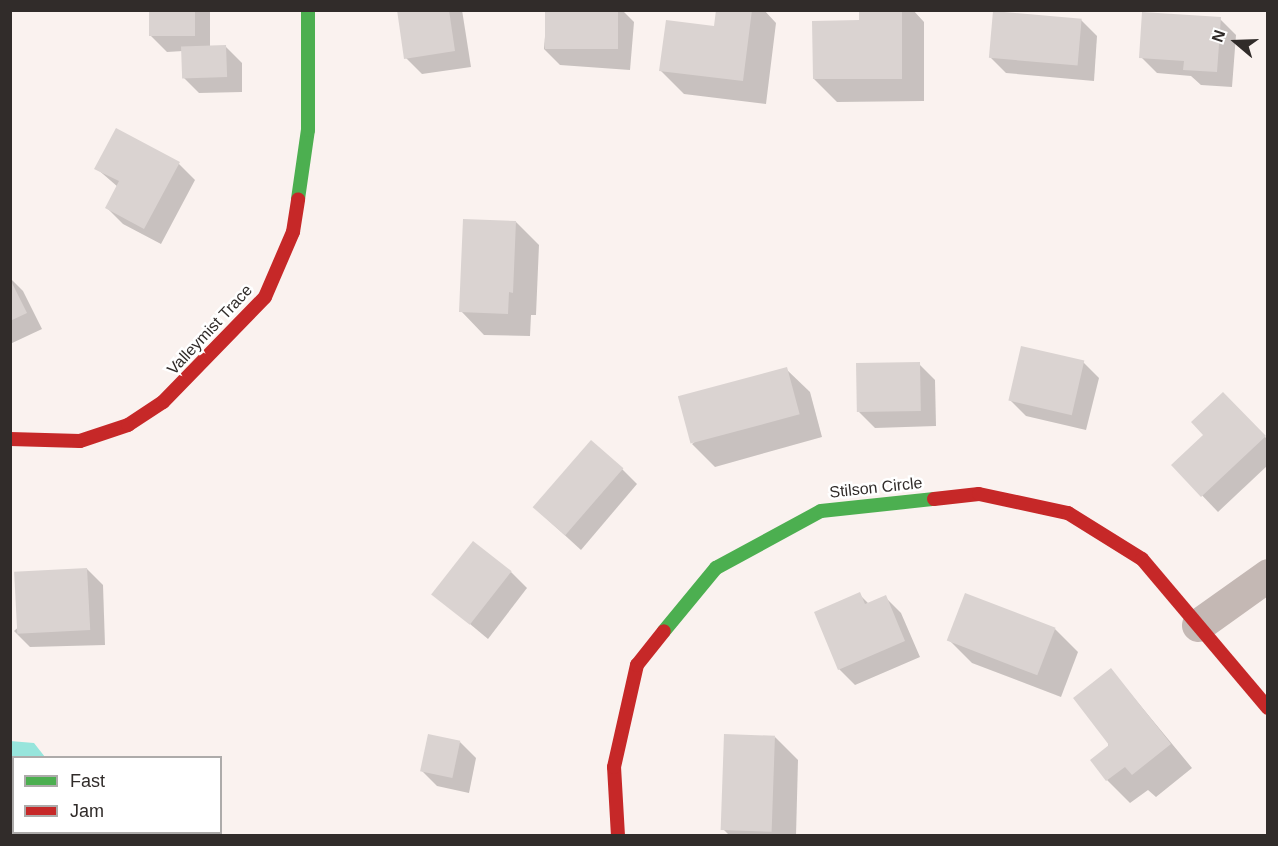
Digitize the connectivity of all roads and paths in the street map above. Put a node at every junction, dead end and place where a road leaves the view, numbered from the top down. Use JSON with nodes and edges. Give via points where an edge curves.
{"nodes":[{"id":1,"x":308,"y":10,"type":"edge"},
{"id":2,"x":10,"y":439,"type":"edge"},
{"id":3,"x":1268,"y":575,"type":"edge"},
{"id":4,"x":1198,"y":625,"type":"junction"},
{"id":5,"x":1268,"y":708,"type":"edge"},
{"id":6,"x":618,"y":836,"type":"edge"}],
"edges":[{"from":1,"to":2,"type":"street","name":"Valleymist Trace","via":[[308,130],[293,232],[265,297],[163,402],[128,425],[80,441]]},
{"from":3,"to":4,"type":"street"},
{"from":4,"to":5,"type":"street","name":"Stilson Circle"},
{"from":4,"to":6,"type":"street","name":"Stilson Circle","via":[[1142,559],[1068,513],[979,494],[821,511],[716,568],[637,665],[614,767]]}]}
